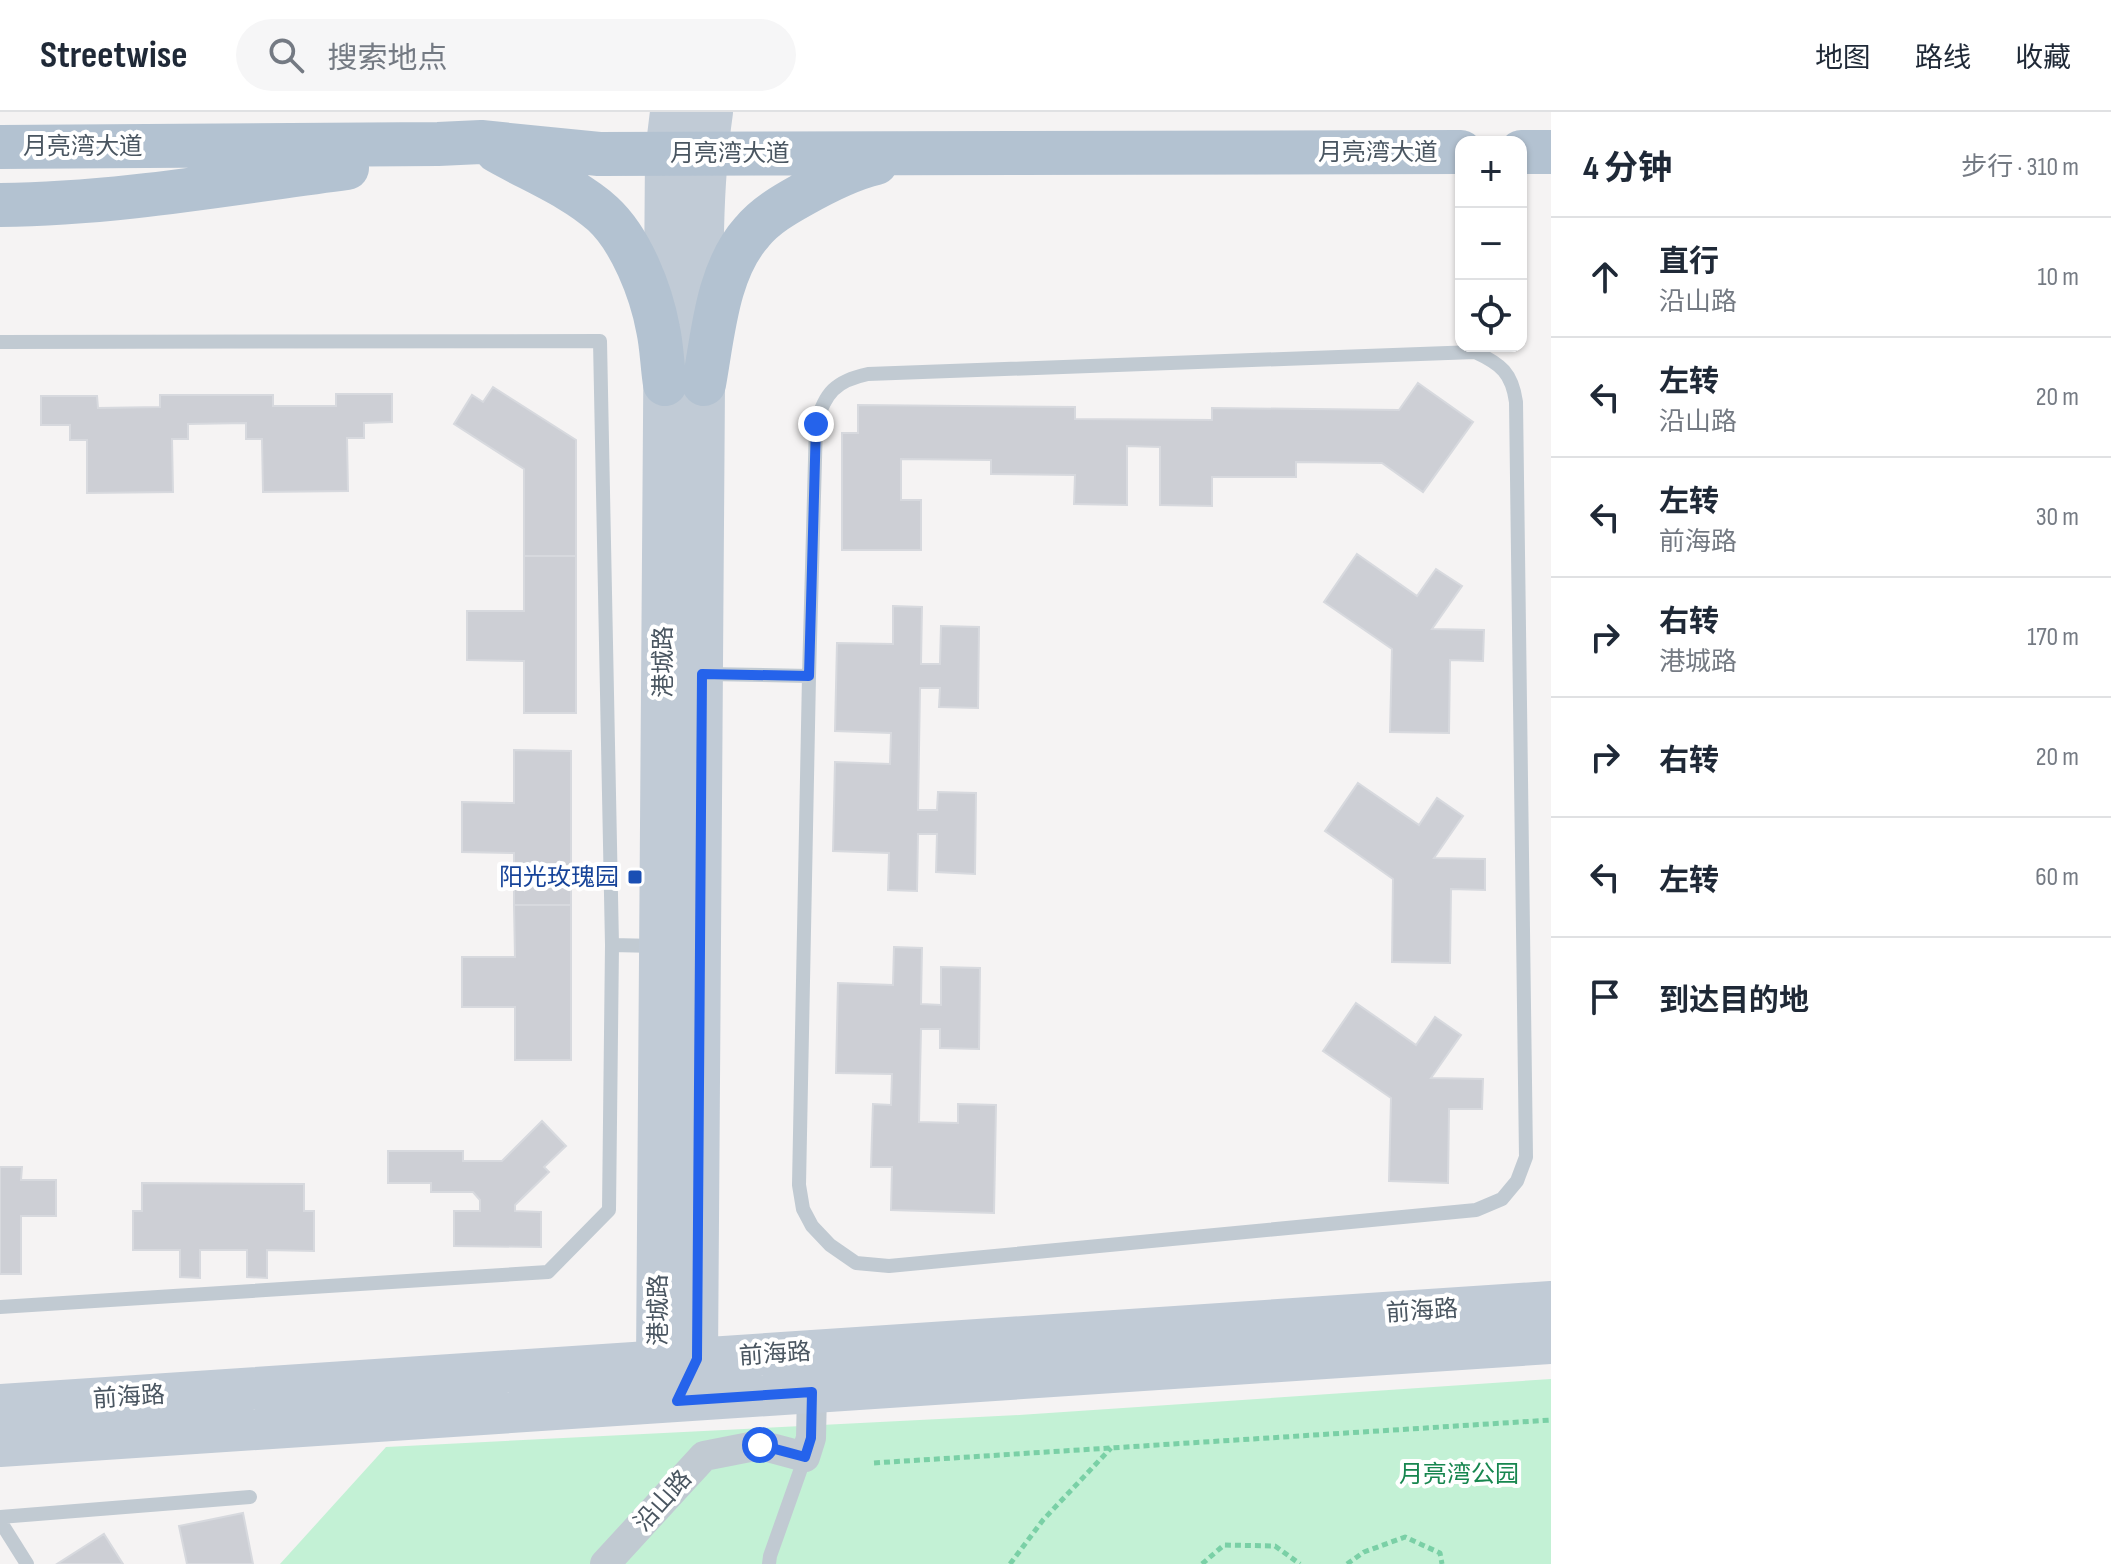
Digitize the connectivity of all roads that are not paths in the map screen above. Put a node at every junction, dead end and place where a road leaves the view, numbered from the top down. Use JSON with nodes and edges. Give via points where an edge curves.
{"nodes":[{"id":1,"x":689,"y":132,"type":"edge"},
{"id":2,"x":481,"y":142,"type":"junction"},
{"id":3,"x":438,"y":144,"type":"junction"},
{"id":4,"x":0,"y":147,"type":"edge"},
{"id":5,"x":938,"y":152,"type":"junction"},
{"id":6,"x":1455,"y":152,"type":"edge"},
{"id":7,"x":1527,"y":152,"type":"edge"},
{"id":8,"x":1551,"y":152,"type":"edge"},
{"id":9,"x":19,"y":205,"type":"edge"},
{"id":10,"x":0,"y":342,"type":"edge"},
{"id":11,"x":684,"y":384,"type":"junction"},
{"id":12,"x":682,"y":673,"type":"junction"},
{"id":13,"x":809,"y":676,"type":"junction"},
{"id":14,"x":612,"y":945,"type":"junction"},
{"id":15,"x":680,"y":946,"type":"junction"},
{"id":16,"x":1551,"y":1302,"type":"edge"},
{"id":17,"x":0,"y":1307,"type":"edge"},
{"id":18,"x":1551,"y":1343,"type":"edge"},
{"id":19,"x":677,"y":1360,"type":"junction"},
{"id":20,"x":812,"y":1392,"type":"junction"},
{"id":21,"x":677,"y":1401,"type":"junction"},
{"id":22,"x":0,"y":1405,"type":"edge"},
{"id":23,"x":0,"y":1446,"type":"edge"},
{"id":24,"x":805,"y":1457,"type":"junction"},
{"id":25,"x":250,"y":1497,"type":"dead end"},
{"id":26,"x":0,"y":1519,"type":"edge"},
{"id":27,"x":27,"y":1564,"type":"edge"},
{"id":28,"x":605,"y":1564,"type":"edge"},
{"id":29,"x":769,"y":1564,"type":"edge"}],
"edges":[{"from":1,"to":2,"type":"main road","name":"月亮湾大道","via":[[599,154]]},
{"from":1,"to":5,"type":"main road","name":"月亮湾大道"},
{"from":1,"to":11,"type":"street","name":"港城路","via":[[703,245]]},
{"from":2,"to":3,"type":"main road","name":"月亮湾大道"},
{"from":2,"to":11,"type":"main road","via":[[572,191],[604,215],[628,246]]},
{"from":3,"to":4,"type":"main road","name":"月亮湾大道"},
{"from":3,"to":9,"type":"main road","via":[[381,164]]},
{"from":5,"to":6,"type":"main road","name":"月亮湾大道"},
{"from":5,"to":11,"type":"main road","via":[[872,164],[822,183],[779,208],[752,232],[734,259]]},
{"from":7,"to":8,"type":"main road"},
{"from":10,"to":14,"type":"lane","via":[[600,341]]},
{"from":11,"to":12,"type":"street","name":"港城路"},
{"from":12,"to":13,"type":"lane"},
{"from":12,"to":15,"type":"street","name":"港城路"},
{"from":13,"to":13,"type":"lane","via":[[799,1185],[803,1209],[830,1245],[856,1263],[889,1266],[1476,1210],[1502,1199],[1517,1181],[1526,1157],[1516,402],[1506,374],[1494,361],[1475,352],[853,377],[823,400],[816,424]]},
{"from":14,"to":15,"type":"lane"},
{"from":14,"to":17,"type":"lane","via":[[609,1210],[548,1272]]},
{"from":15,"to":19,"type":"street","name":"港城路"},
{"from":16,"to":19,"type":"street","name":"前海路"},
{"from":18,"to":20,"type":"street","name":"前海路"},
{"from":19,"to":21,"type":"street","name":"港城路"},
{"from":19,"to":22,"type":"street","name":"前海路"},
{"from":20,"to":21,"type":"street","name":"前海路"},
{"from":20,"to":24,"type":"street"},
{"from":21,"to":23,"type":"street","name":"前海路"},
{"from":24,"to":28,"type":"street","name":"沿山路","via":[[760,1445],[704,1456]]},
{"from":24,"to":29,"type":"lane"},
{"from":25,"to":26,"type":"lane"},
{"from":26,"to":27,"type":"lane"}]}
